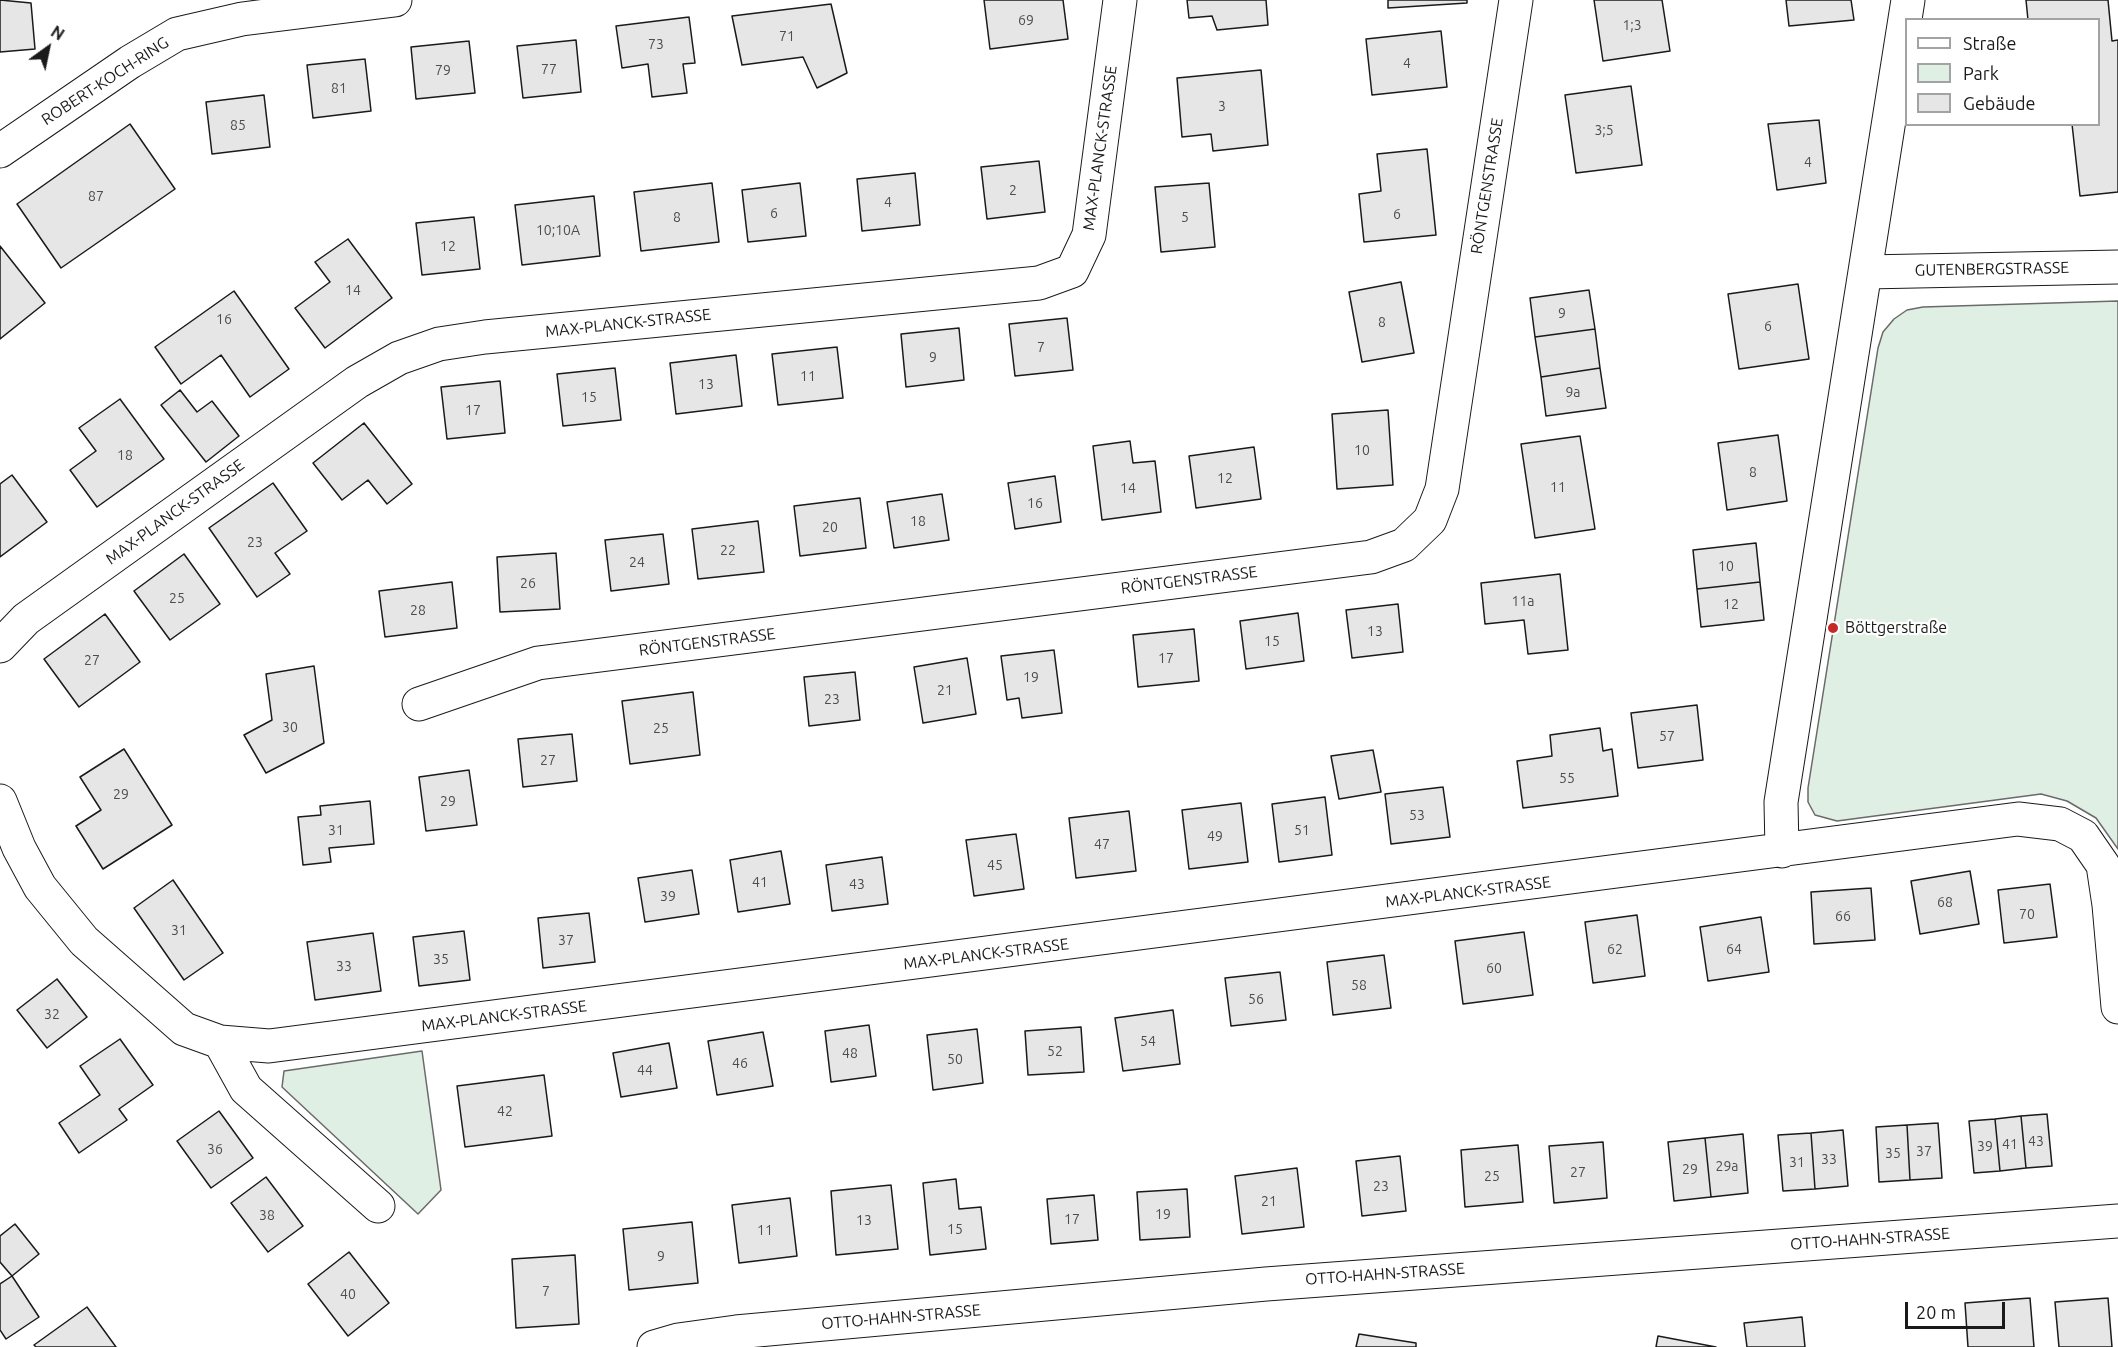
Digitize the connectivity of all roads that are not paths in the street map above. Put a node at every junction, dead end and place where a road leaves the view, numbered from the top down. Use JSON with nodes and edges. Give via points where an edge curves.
{"nodes":[{"id":1,"x":395,"y":0,"type":"edge"},
{"id":2,"x":1120,"y":0,"type":"edge"},
{"id":3,"x":1516,"y":0,"type":"edge"},
{"id":4,"x":1908,"y":0,"type":"edge"},
{"id":5,"x":1905,"y":18,"type":"edge"},
{"id":6,"x":1905,"y":19,"type":"edge"},
{"id":7,"x":0,"y":151,"type":"edge"},
{"id":8,"x":2118,"y":267,"type":"edge"},
{"id":9,"x":1866,"y":272,"type":"junction"},
{"id":10,"x":0,"y":646,"type":"edge"},
{"id":11,"x":419,"y":704,"type":"dead end"},
{"id":12,"x":0,"y":801,"type":"edge"},
{"id":13,"x":1782,"y":851,"type":"junction"},
{"id":14,"x":2118,"y":1007,"type":"edge"},
{"id":15,"x":220,"y":1042,"type":"junction"},
{"id":16,"x":378,"y":1206,"type":"dead end"},
{"id":17,"x":2118,"y":1221,"type":"edge"},
{"id":18,"x":654,"y":1347,"type":"edge"}],
"edges":[{"from":1,"to":7,"type":"street","name":"ROBERT-KOCH-RING","via":[[242,19],[177,34]]},
{"from":2,"to":10,"type":"street","name":"MAX-PLANCK-STRASSE","via":[[1089,235],[1072,271],[1039,283],[485,337],[440,344],[399,358],[357,382],[26,619]]},
{"from":3,"to":11,"type":"street","name":"RÖNTGENSTRASSE","via":[[1442,489],[1430,520],[1404,545],[1371,557],[538,663]]},
{"from":4,"to":5,"type":"street"},
{"from":6,"to":9,"type":"street"},
{"from":8,"to":9,"type":"street","name":"GUTENBERGSTRASSE"},
{"from":9,"to":13,"type":"street","via":[[1781,802]]},
{"from":12,"to":15,"type":"street","name":"MAX-PLANCK-STRASSE","via":[[40,886],[84,941],[184,1029]]},
{"from":13,"to":14,"type":"street","name":"MAX-PLANCK-STRASSE","via":[[2018,819],[2060,824],[2083,836],[2103,865]]},
{"from":13,"to":15,"type":"street","name":"MAX-PLANCK-STRASSE","via":[[269,1046]]},
{"from":15,"to":16,"type":"street","via":[[246,1089]]},
{"from":17,"to":18,"type":"street","name":"OTTO-HAHN-STRASSE","via":[[1266,1284],[736,1332]]}]}
